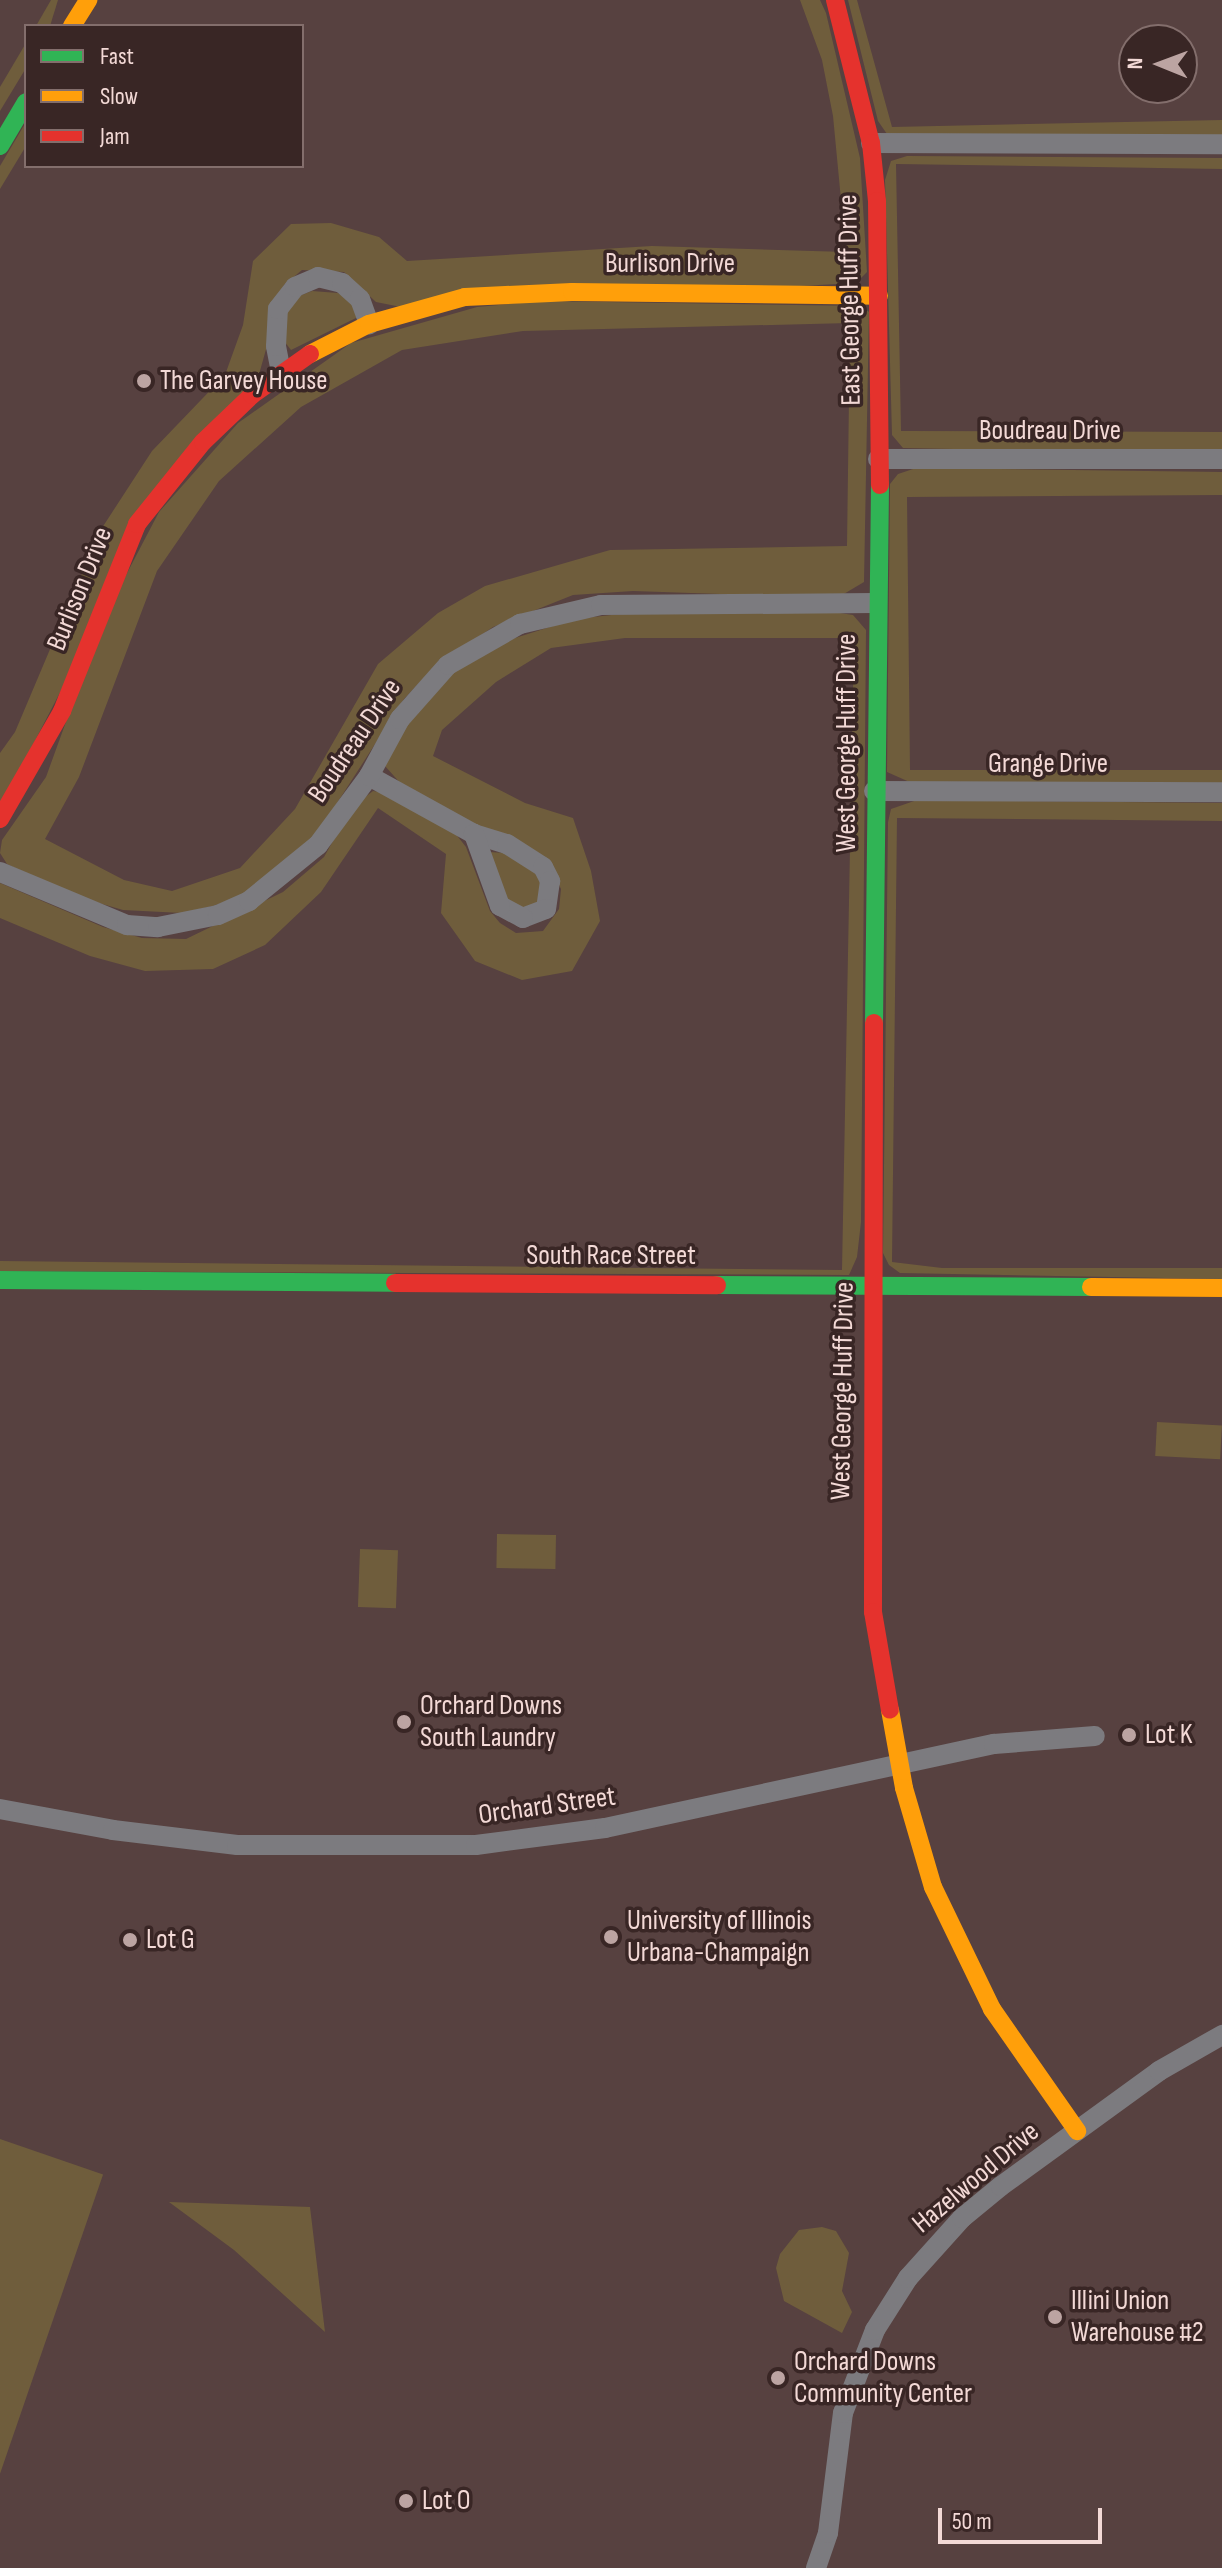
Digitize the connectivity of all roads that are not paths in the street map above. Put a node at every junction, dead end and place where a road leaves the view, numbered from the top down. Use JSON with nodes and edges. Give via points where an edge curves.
{"nodes":[{"id":1,"x":88,"y":0,"type":"edge"},
{"id":2,"x":835,"y":0,"type":"edge"},
{"id":3,"x":73,"y":24,"type":"edge"},
{"id":4,"x":24,"y":105,"type":"edge"},
{"id":5,"x":871,"y":143,"type":"junction"},
{"id":6,"x":1222,"y":144,"type":"edge"},
{"id":7,"x":0,"y":146,"type":"edge"},
{"id":8,"x":879,"y":296,"type":"junction"},
{"id":9,"x":369,"y":324,"type":"junction"},
{"id":10,"x":281,"y":372,"type":"junction"},
{"id":11,"x":878,"y":459,"type":"junction"},
{"id":12,"x":1222,"y":459,"type":"edge"},
{"id":13,"x":875,"y":603,"type":"junction"},
{"id":14,"x":369,"y":776,"type":"junction"},
{"id":15,"x":874,"y":791,"type":"junction"},
{"id":16,"x":1222,"y":792,"type":"edge"},
{"id":17,"x":0,"y":819,"type":"edge"},
{"id":18,"x":474,"y":834,"type":"dead end"},
{"id":19,"x":0,"y":872,"type":"edge"},
{"id":20,"x":0,"y":1280,"type":"edge"},
{"id":21,"x":872,"y":1285,"type":"junction"},
{"id":22,"x":1222,"y":1288,"type":"edge"},
{"id":23,"x":1095,"y":1736,"type":"dead end"},
{"id":24,"x":899,"y":1763,"type":"junction"},
{"id":25,"x":0,"y":1809,"type":"edge"},
{"id":26,"x":1222,"y":2035,"type":"edge"},
{"id":27,"x":1077,"y":2131,"type":"junction"},
{"id":28,"x":816,"y":2568,"type":"edge"}],
"edges":[{"from":1,"to":3,"type":"street"},
{"from":2,"to":5,"type":"street","name":"East George Huff Drive"},
{"from":4,"to":7,"type":"street"},
{"from":5,"to":6,"type":"street"},
{"from":5,"to":8,"type":"street","name":"East George Huff Drive"},
{"from":8,"to":9,"type":"street","name":"Burlison Drive","via":[[498,294],[407,310]]},
{"from":8,"to":11,"type":"street","name":"East George Huff Drive"},
{"from":9,"to":10,"type":"street","name":"Burlison Drive"},
{"from":9,"to":10,"type":"street","via":[[360,299],[342,283],[318,277],[295,287],[278,309]]},
{"from":10,"to":17,"type":"street","name":"Burlison Drive","via":[[203,442],[137,524],[62,711]]},
{"from":11,"to":12,"type":"street","name":"Boudreau Drive"},
{"from":11,"to":13,"type":"street","name":"East George Huff Drive"},
{"from":13,"to":14,"type":"street","name":"Boudreau Drive","via":[[601,605],[520,624],[458,658],[423,688]]},
{"from":13,"to":15,"type":"street","name":"West George Huff Drive"},
{"from":14,"to":18,"type":"street"},
{"from":14,"to":19,"type":"street","name":"Boudreau Drive","via":[[298,864],[249,901],[218,915],[158,927],[127,925]]},
{"from":15,"to":16,"type":"street","name":"Grange Drive"},
{"from":15,"to":21,"type":"street","name":"West George Huff Drive"},
{"from":20,"to":21,"type":"street","name":"South Race Street"},
{"from":21,"to":22,"type":"street","name":"South Race Street"},
{"from":21,"to":24,"type":"street","name":"West George Huff Drive","via":[[869,1557]]},
{"from":23,"to":24,"type":"street","name":"Orchard Street","via":[[994,1744]]},
{"from":24,"to":25,"type":"street","name":"Orchard Street","via":[[605,1828],[462,1846],[237,1845]]},
{"from":24,"to":27,"type":"street","name":"West George Huff Drive","via":[[933,1887],[961,1952],[1021,2054]]},
{"from":26,"to":27,"type":"street","name":"Hazelwood Drive","via":[[1159,2071]]},
{"from":27,"to":28,"type":"street","name":"Hazelwood Drive","via":[[962,2218],[908,2278],[875,2330],[843,2413],[828,2533]]}]}
